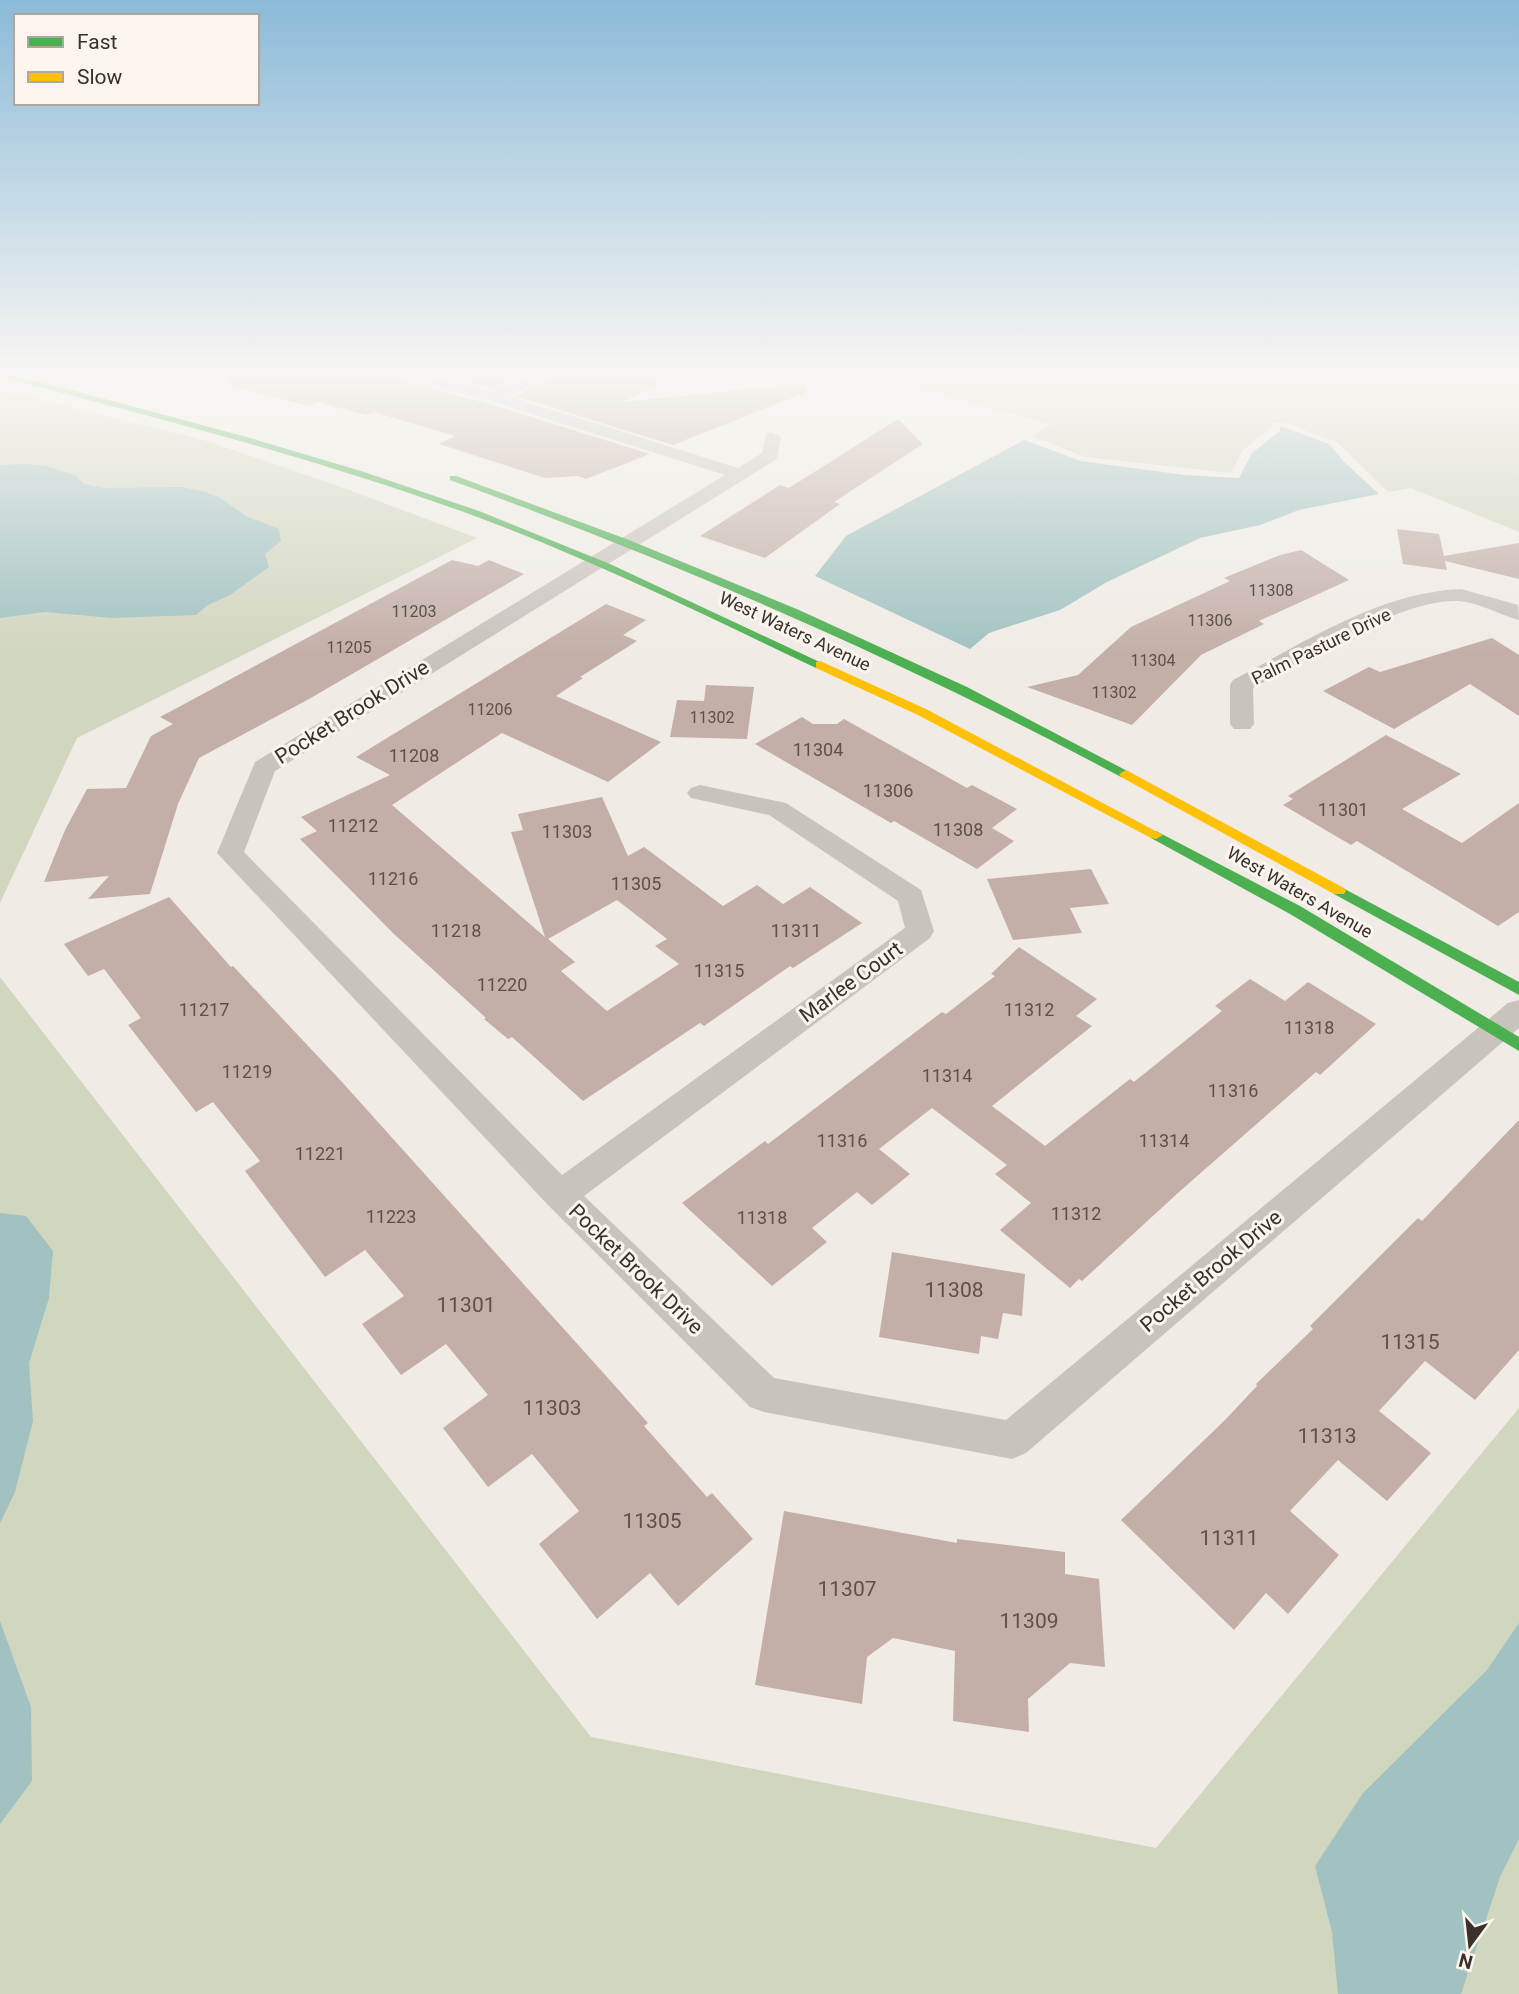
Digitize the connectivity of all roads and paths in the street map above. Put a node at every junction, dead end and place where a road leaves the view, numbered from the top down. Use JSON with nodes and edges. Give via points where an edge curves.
{"nodes":[{"id":1,"x":345,"y":468,"type":"edge"},
{"id":2,"x":721,"y":468,"type":"edge"},
{"id":3,"x":750,"y":468,"type":"edge"},
{"id":4,"x":440,"y":474,"type":"dead end"},
{"id":5,"x":740,"y":474,"type":"junction"},
{"id":6,"x":629,"y":543,"type":"junction"},
{"id":7,"x":597,"y":561,"type":"junction"},
{"id":8,"x":1519,"y":614,"type":"edge"},
{"id":9,"x":1242,"y":724,"type":"dead end"},
{"id":10,"x":700,"y":793,"type":"dead end"},
{"id":11,"x":1519,"y":989,"type":"edge"},
{"id":12,"x":1511,"y":1029,"type":"edge"},
{"id":13,"x":560,"y":1195,"type":"junction"}],
"edges":[{"from":1,"to":7,"type":"street","name":"West Waters Avenue"},
{"from":2,"to":5,"type":"street"},
{"from":3,"to":5,"type":"street"},
{"from":4,"to":6,"type":"street","name":"West Waters Avenue"},
{"from":5,"to":6,"type":"street"},
{"from":6,"to":7,"type":"street"},
{"from":6,"to":11,"type":"street","name":"West Waters Avenue","via":[[891,654],[1062,739]]},
{"from":7,"to":12,"type":"street","name":"West Waters Avenue","via":[[934,718]]},
{"from":7,"to":13,"type":"street","name":"Pocket Brook Drive","via":[[264,767],[230,853]]},
{"from":8,"to":9,"type":"street","name":"Palm Pasture Drive","via":[[1461,595],[1436,596],[1370,617],[1241,685]]},
{"from":10,"to":13,"type":"street","name":"Marlee Court","via":[[777,809],[911,896],[920,931]]},
{"from":12,"to":13,"type":"street","name":"Pocket Brook Drive","via":[[1012,1440],[764,1394]]}]}
